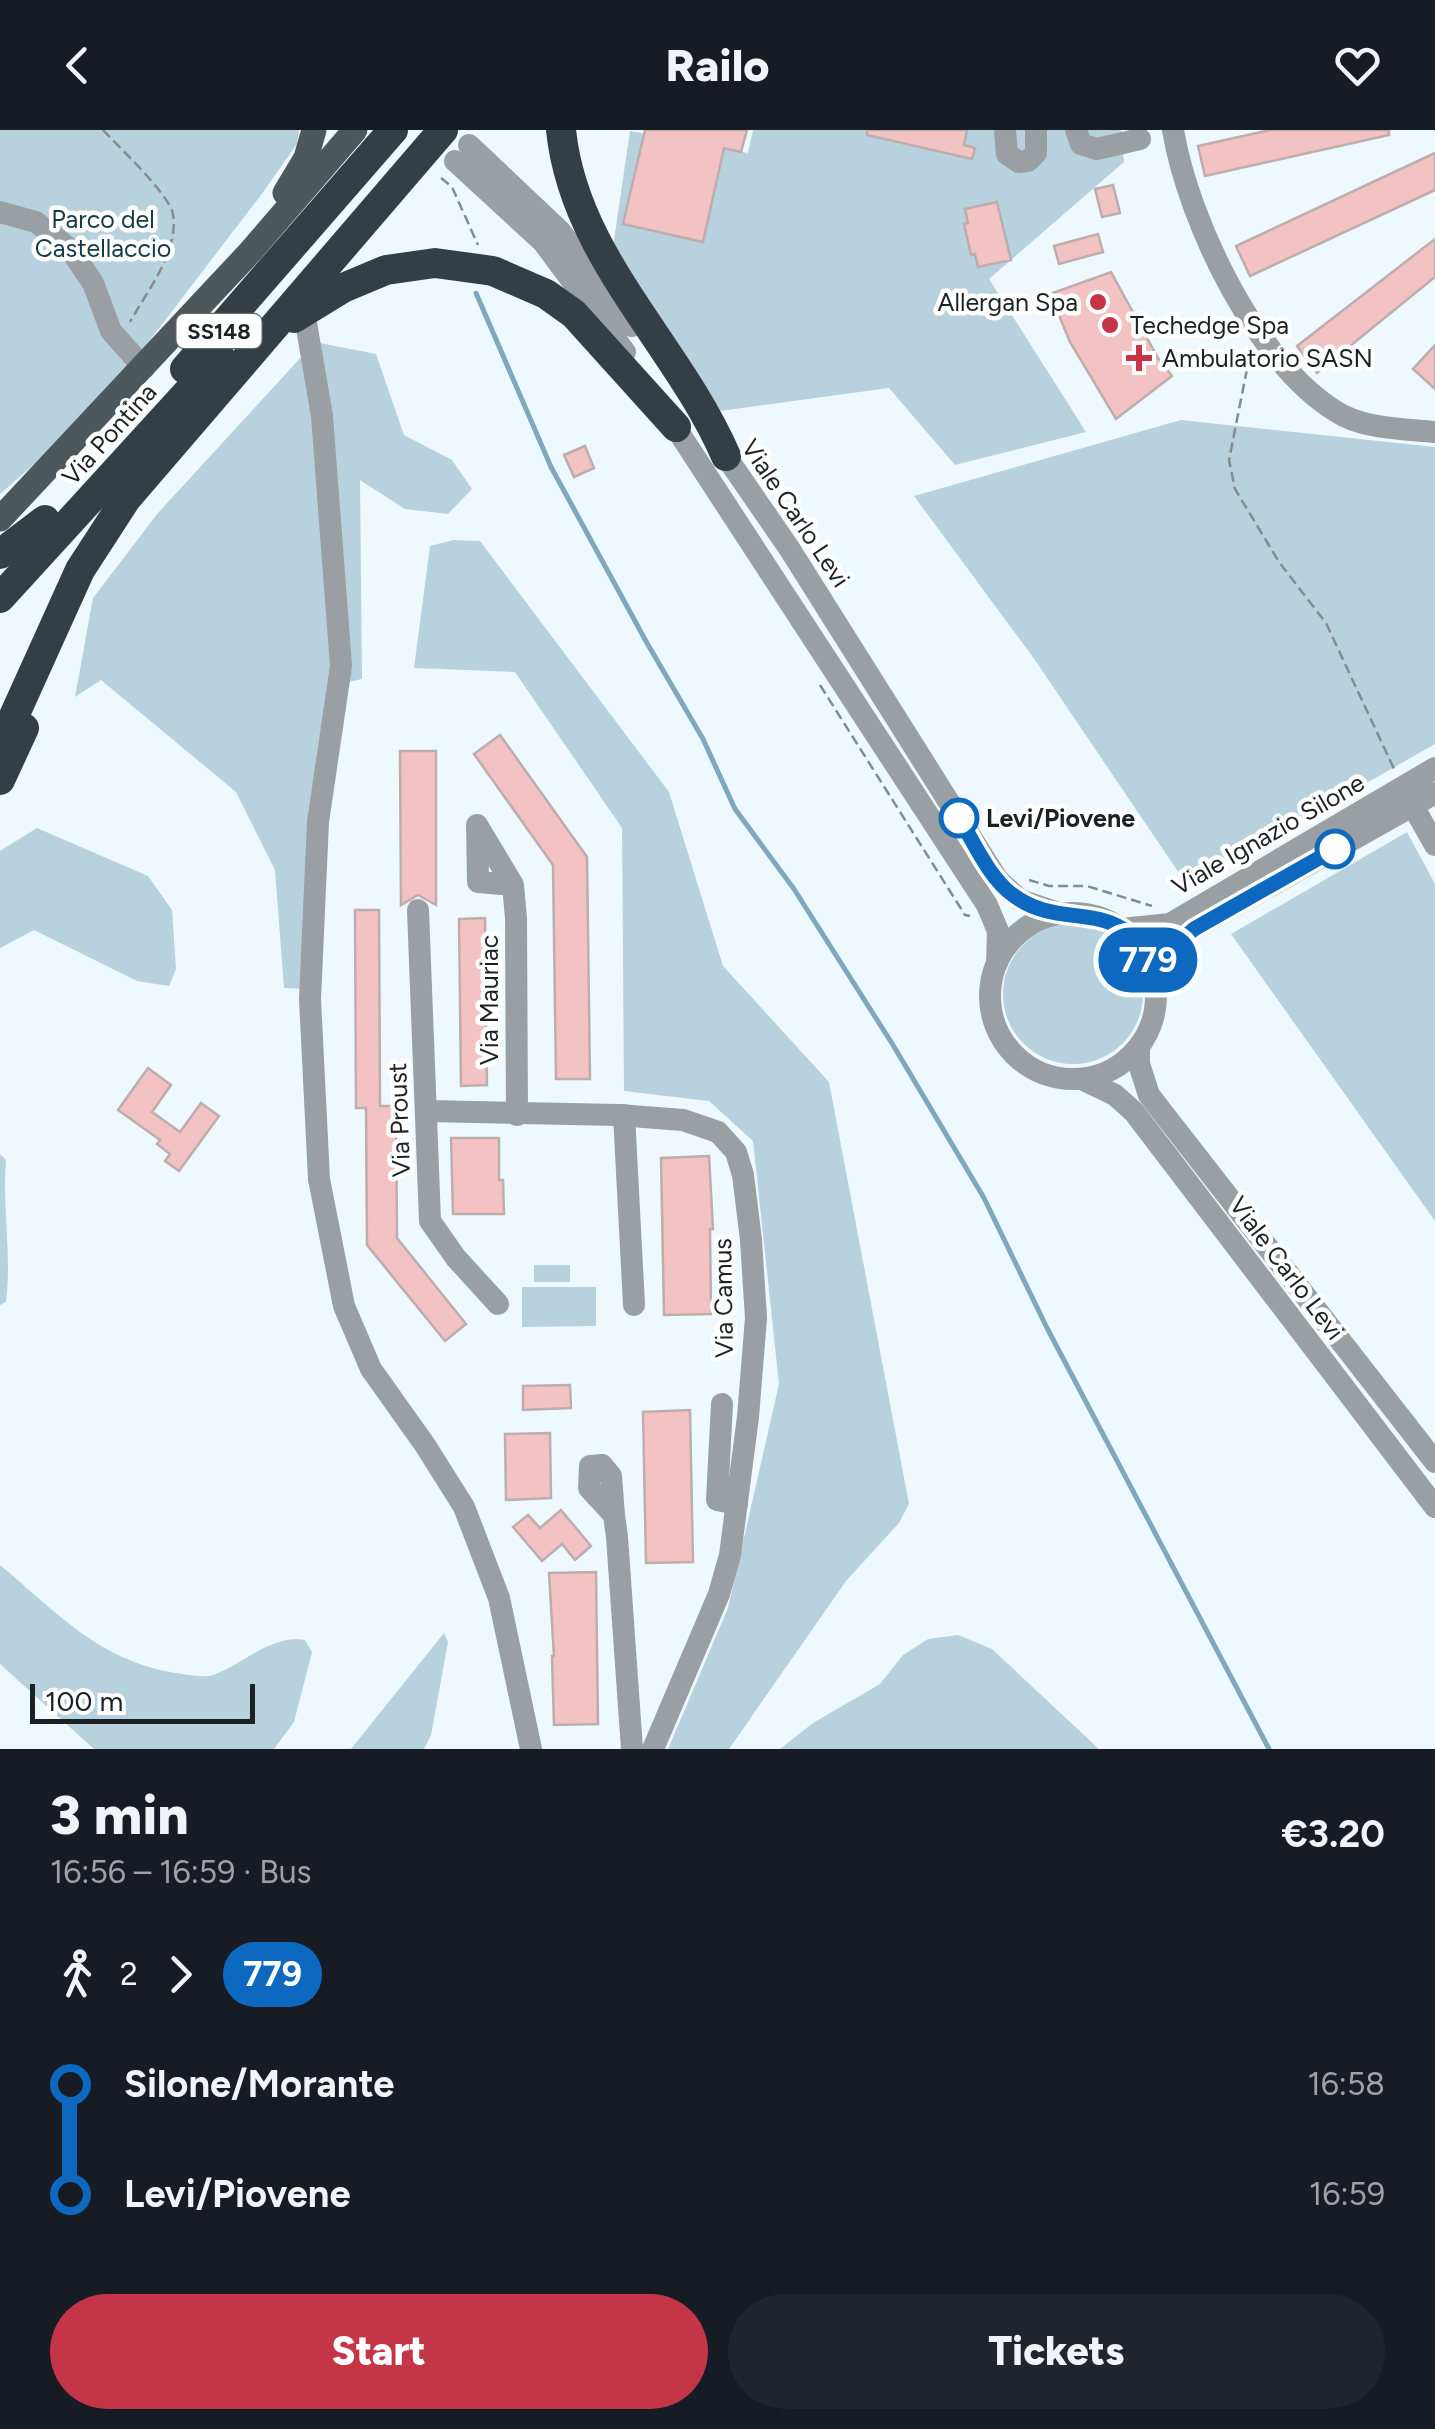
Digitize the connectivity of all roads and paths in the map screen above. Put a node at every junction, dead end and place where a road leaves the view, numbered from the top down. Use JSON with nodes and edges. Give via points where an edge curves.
{"nodes":[{"id":1,"x":103,"y":130,"type":"edge"},
{"id":2,"x":314,"y":130,"type":"edge"},
{"id":3,"x":355,"y":130,"type":"edge"},
{"id":4,"x":561,"y":130,"type":"edge"},
{"id":5,"x":1005,"y":130,"type":"edge"},
{"id":6,"x":1036,"y":130,"type":"edge"},
{"id":7,"x":1076,"y":130,"type":"edge"},
{"id":8,"x":1174,"y":130,"type":"edge"},
{"id":9,"x":1140,"y":139,"type":"dead end"},
{"id":10,"x":425,"y":147,"type":"edge"},
{"id":11,"x":0,"y":212,"type":"edge"},
{"id":12,"x":479,"y":246,"type":"dead end"},
{"id":13,"x":251,"y":251,"type":"junction"},
{"id":14,"x":304,"y":312,"type":"junction"},
{"id":15,"x":263,"y":339,"type":"junction"},
{"id":16,"x":118,"y":342,"type":"junction"},
{"id":17,"x":144,"y":368,"type":"junction"},
{"id":18,"x":1246,"y":368,"type":"dead end"},
{"id":19,"x":676,"y":427,"type":"junction"},
{"id":20,"x":1435,"y":432,"type":"edge"},
{"id":21,"x":726,"y":456,"type":"junction"},
{"id":22,"x":0,"y":519,"type":"edge"},
{"id":23,"x":45,"y":520,"type":"junction"},
{"id":24,"x":0,"y":554,"type":"edge"},
{"id":25,"x":0,"y":568,"type":"edge"},
{"id":26,"x":80,"y":570,"type":"junction"},
{"id":27,"x":0,"y":598,"type":"edge"},
{"id":28,"x":817,"y":682,"type":"dead end"},
{"id":29,"x":0,"y":746,"type":"edge"},
{"id":30,"x":1435,"y":768,"type":"edge"},
{"id":31,"x":1398,"y":778,"type":"dead end"},
{"id":32,"x":0,"y":780,"type":"edge"},
{"id":33,"x":1435,"y":795,"type":"edge"},
{"id":34,"x":1412,"y":806,"type":"junction"},
{"id":35,"x":1435,"y":845,"type":"edge"},
{"id":36,"x":1024,"y":880,"type":"dead end"},
{"id":37,"x":513,"y":885,"type":"dead end"},
{"id":38,"x":1152,"y":906,"type":"dead end"},
{"id":39,"x":418,"y":910,"type":"dead end"},
{"id":40,"x":976,"y":913,"type":"dead end"},
{"id":41,"x":1061,"y":914,"type":"junction"},
{"id":42,"x":1122,"y":929,"type":"junction"},
{"id":43,"x":997,"y":963,"type":"junction"},
{"id":44,"x":1156,"y":983,"type":"junction"},
{"id":45,"x":1139,"y":1047,"type":"junction"},
{"id":46,"x":1082,"y":1079,"type":"junction"},
{"id":47,"x":427,"y":1111,"type":"junction"},
{"id":48,"x":517,"y":1115,"type":"junction"},
{"id":49,"x":624,"y":1115,"type":"junction"},
{"id":50,"x":498,"y":1304,"type":"dead end"},
{"id":51,"x":634,"y":1305,"type":"dead end"},
{"id":52,"x":722,"y":1404,"type":"dead end"},
{"id":53,"x":1435,"y":1462,"type":"edge"},
{"id":54,"x":736,"y":1504,"type":"junction"},
{"id":55,"x":1435,"y":1507,"type":"edge"},
{"id":56,"x":615,"y":1526,"type":"dead end"},
{"id":57,"x":531,"y":1749,"type":"edge"},
{"id":58,"x":632,"y":1749,"type":"edge"},
{"id":59,"x":653,"y":1749,"type":"edge"}],
"edges":[{"from":1,"to":16,"type":"path","via":[[172,211],[165,260]]},
{"from":2,"to":13,"type":"main road","via":[[306,158]]},
{"from":3,"to":13,"type":"main road"},
{"from":4,"to":21,"type":"highway","via":[[568,176],[592,238],[700,402]]},
{"from":5,"to":6,"type":"street","via":[[1007,154],[1024,162],[1036,153]]},
{"from":7,"to":9,"type":"street","via":[[1092,148]]},
{"from":8,"to":20,"type":"street","via":[[1209,246],[1288,368],[1347,417]]},
{"from":10,"to":12,"type":"path"},
{"from":10,"to":15,"type":"highway"},
{"from":10,"to":19,"type":"street","name":"Viale Carlo Levi","via":[[543,242]]},
{"from":10,"to":21,"type":"street","name":"Viale Carlo Levi","via":[[567,239]]},
{"from":10,"to":23,"type":"highway","number":"SS148","via":[[244,302]]},
{"from":10,"to":27,"type":"highway","name":"Via Pontina","number":"SS148","via":[[254,320]]},
{"from":11,"to":16,"type":"street","via":[[36,222],[70,249]]},
{"from":13,"to":17,"type":"main road"},
{"from":14,"to":15,"type":"highway"},
{"from":14,"to":19,"type":"highway","via":[[386,270],[435,263],[493,271],[574,314]]},
{"from":14,"to":57,"type":"street","via":[[322,416],[341,666],[318,822],[310,999],[319,1179],[344,1306],[371,1369],[464,1508],[492,1580]]},
{"from":15,"to":26,"type":"highway","via":[[126,499]]},
{"from":16,"to":17,"type":"street"},
{"from":17,"to":22,"type":"main road"},
{"from":18,"to":31,"type":"path","via":[[1229,460],[1236,489],[1279,562],[1326,623]]},
{"from":19,"to":43,"type":"street","name":"Viale Carlo Levi","via":[[987,906],[998,931]]},
{"from":21,"to":41,"type":"street","name":"Viale Carlo Levi","via":[[998,880],[1020,900]]},
{"from":23,"to":24,"type":"highway"},
{"from":23,"to":25,"type":"highway","number":"SS148"},
{"from":26,"to":29,"type":"highway"},
{"from":26,"to":32,"type":"highway","via":[[54,654]]},
{"from":28,"to":40,"type":"path","via":[[965,915]]},
{"from":30,"to":42,"type":"street","name":"Viale Ignazio Silone","via":[[1170,924]]},
{"from":33,"to":34,"type":"street","name":"Viale Ignazio Silone"},
{"from":34,"to":35,"type":"street"},
{"from":34,"to":44,"type":"street","name":"Viale Ignazio Silone","via":[[1194,929]]},
{"from":36,"to":38,"type":"path","via":[[1087,886]]},
{"from":37,"to":48,"type":"street","name":"Via Mauriac"},
{"from":39,"to":47,"type":"street","name":"Via Proust"},
{"from":41,"to":42,"type":"street","via":[[1093,916]]},
{"from":41,"to":43,"type":"street","via":[[1016,936]]},
{"from":42,"to":44,"type":"street","via":[[1148,958]]},
{"from":43,"to":46,"type":"street","via":[[992,1014],[1006,1045],[1032,1068]]},
{"from":44,"to":45,"type":"street","via":[[1155,1014]]},
{"from":45,"to":46,"type":"street","via":[[1124,1063]]},
{"from":45,"to":53,"type":"street","name":"Viale Carlo Levi","via":[[1150,1095]]},
{"from":46,"to":55,"type":"street","name":"Viale Carlo Levi","via":[[1134,1112]]},
{"from":47,"to":48,"type":"street","name":"Via Camus"},
{"from":47,"to":50,"type":"street","name":"Via Proust","via":[[430,1220]]},
{"from":48,"to":49,"type":"street","name":"Via Camus"},
{"from":49,"to":51,"type":"street"},
{"from":49,"to":54,"type":"street","name":"Via Camus","via":[[708,1127],[729,1142],[743,1175],[756,1318]]},
{"from":52,"to":54,"type":"street","via":[[716,1500]]},
{"from":54,"to":59,"type":"street","name":"Via Camus","via":[[719,1594]]},
{"from":56,"to":58,"type":"street"}]}
